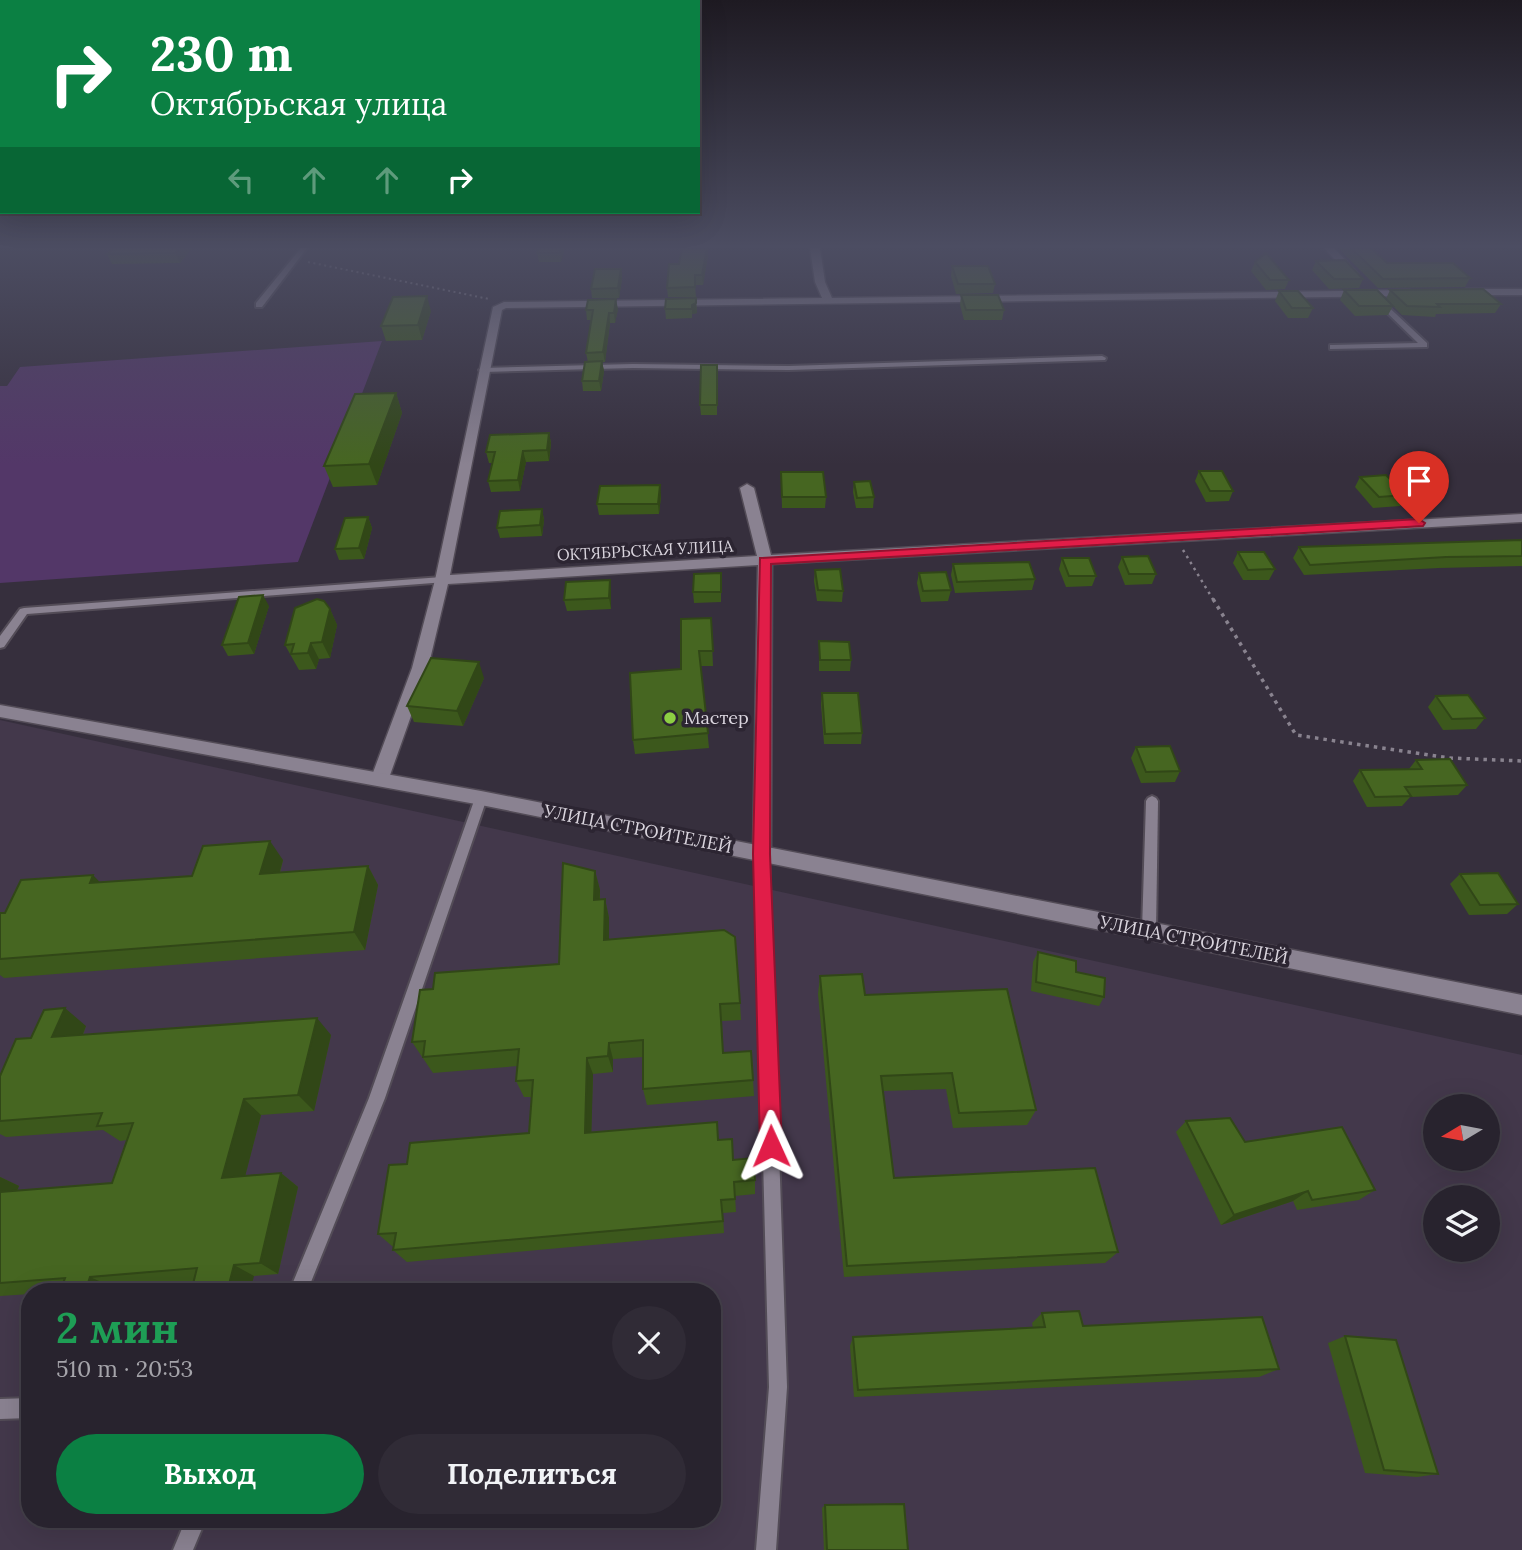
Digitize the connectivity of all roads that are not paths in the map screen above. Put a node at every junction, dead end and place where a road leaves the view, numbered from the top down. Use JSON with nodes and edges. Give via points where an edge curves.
{"nodes":[{"id":1,"x":494,"y":320,"type":"edge"},
{"id":2,"x":1400,"y":320,"type":"edge"},
{"id":3,"x":1333,"y":347,"type":"dead end"},
{"id":4,"x":1102,"y":358,"type":"dead end"},
{"id":5,"x":483,"y":370,"type":"junction"},
{"id":6,"x":747,"y":488,"type":"dead end"},
{"id":7,"x":1522,"y":518,"type":"edge"},
{"id":8,"x":765,"y":561,"type":"junction"},
{"id":9,"x":442,"y":580,"type":"junction"},
{"id":10,"x":0,"y":644,"type":"edge"},
{"id":11,"x":0,"y":711,"type":"edge"},
{"id":12,"x":380,"y":778,"type":"junction"},
{"id":13,"x":481,"y":797,"type":"junction"},
{"id":14,"x":1152,"y":801,"type":"dead end"},
{"id":15,"x":762,"y":854,"type":"junction"},
{"id":16,"x":1149,"y":931,"type":"junction"},
{"id":17,"x":1522,"y":1005,"type":"edge"},
{"id":18,"x":302,"y":1283,"type":"edge"},
{"id":19,"x":21,"y":1408,"type":"edge"},
{"id":20,"x":0,"y":1409,"type":"edge"},
{"id":21,"x":192,"y":1528,"type":"edge"},
{"id":22,"x":183,"y":1550,"type":"edge"},
{"id":23,"x":766,"y":1550,"type":"edge"}],
"edges":[{"from":1,"to":5,"type":"street"},
{"from":2,"to":3,"type":"lane","via":[[1424,345]]},
{"from":4,"to":5,"type":"lane","via":[[789,368]]},
{"from":5,"to":9,"type":"street"},
{"from":6,"to":8,"type":"street"},
{"from":7,"to":8,"type":"street","name":"ОКТЯБРЬСКАЯ УЛИЦА"},
{"from":8,"to":9,"type":"street","name":"ОКТЯБРЬСКАЯ УЛИЦА"},
{"from":8,"to":15,"type":"street"},
{"from":9,"to":10,"type":"lane","via":[[24,611]]},
{"from":9,"to":12,"type":"street","via":[[420,668]]},
{"from":11,"to":12,"type":"street","name":"УЛИЦА СТРОИТЕЛЕЙ"},
{"from":12,"to":13,"type":"street","name":"УЛИЦА СТРОИТЕЛЕЙ"},
{"from":13,"to":15,"type":"street","name":"УЛИЦА СТРОИТЕЛЕЙ"},
{"from":13,"to":18,"type":"lane","via":[[377,1098]]},
{"from":14,"to":16,"type":"lane"},
{"from":15,"to":16,"type":"street","name":"УЛИЦА СТРОИТЕЛЕЙ"},
{"from":15,"to":23,"type":"lane","via":[[778,1387]]},
{"from":16,"to":17,"type":"street","name":"УЛИЦА СТРОИТЕЛЕЙ"},
{"from":19,"to":20,"type":"lane"},
{"from":21,"to":22,"type":"lane"}]}
